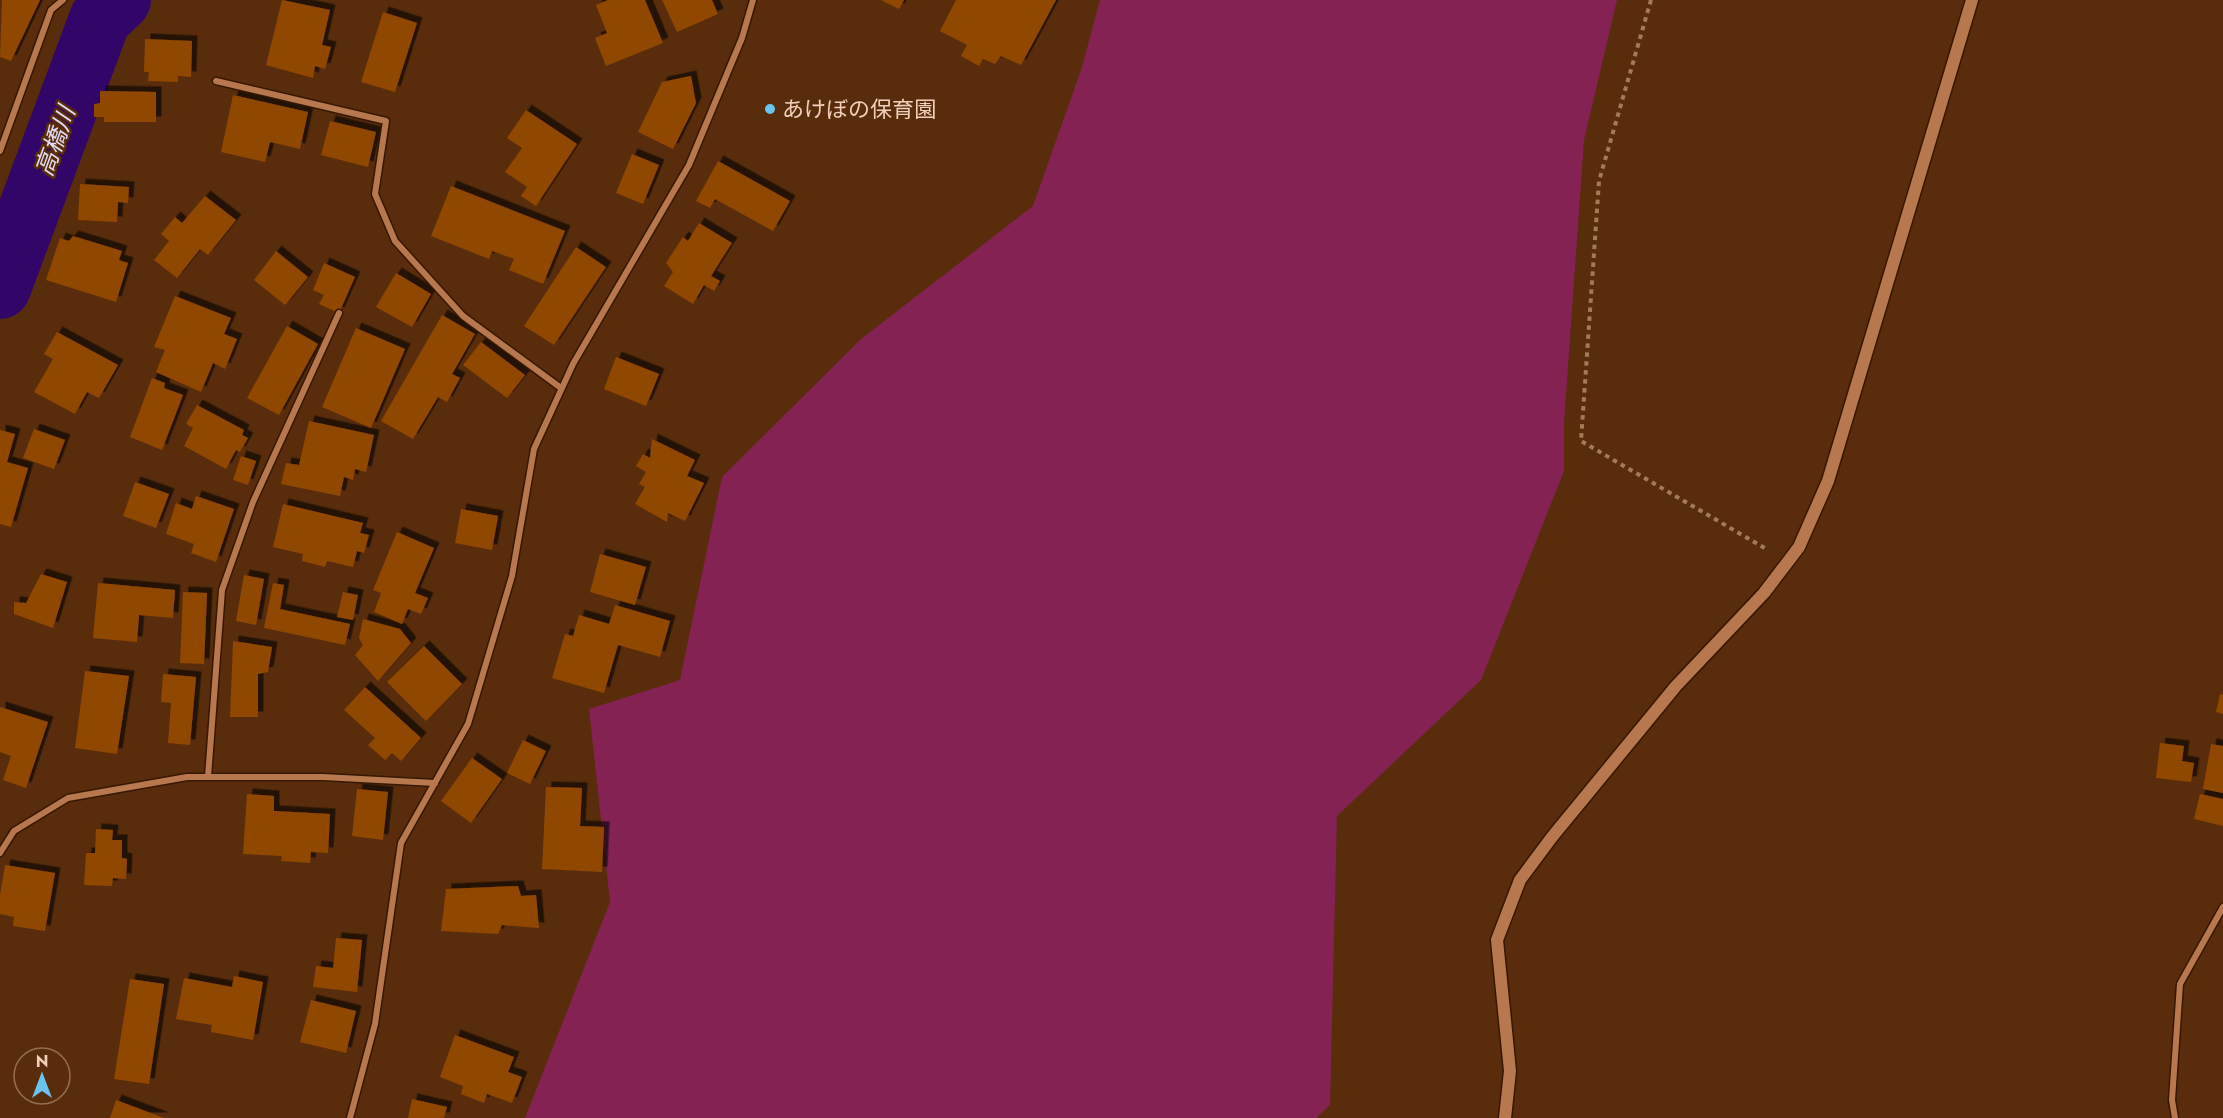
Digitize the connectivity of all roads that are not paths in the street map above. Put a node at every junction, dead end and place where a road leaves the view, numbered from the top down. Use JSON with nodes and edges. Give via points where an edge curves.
{"nodes":[{"id":1,"x":63,"y":0,"type":"edge"},
{"id":2,"x":753,"y":0,"type":"edge"},
{"id":3,"x":1972,"y":0,"type":"edge"},
{"id":4,"x":216,"y":81,"type":"dead end"},
{"id":5,"x":0,"y":151,"type":"edge"},
{"id":6,"x":339,"y":313,"type":"dead end"},
{"id":7,"x":561,"y":388,"type":"junction"},
{"id":8,"x":208,"y":777,"type":"junction"},
{"id":9,"x":435,"y":783,"type":"junction"},
{"id":10,"x":0,"y":853,"type":"edge"},
{"id":11,"x":2223,"y":908,"type":"edge"},
{"id":12,"x":350,"y":1118,"type":"edge"},
{"id":13,"x":1505,"y":1118,"type":"edge"},
{"id":14,"x":2175,"y":1118,"type":"edge"}],
"edges":[{"from":1,"to":5,"type":"street","via":[[51,10]]},
{"from":2,"to":7,"type":"street","via":[[742,38],[689,165]]},
{"from":3,"to":13,"type":"street","via":[[1828,481],[1799,547],[1764,593],[1676,686],[1520,880],[1497,940],[1510,1071]]},
{"from":4,"to":7,"type":"street","via":[[386,121],[375,194],[395,241],[463,316]]},
{"from":6,"to":8,"type":"street","via":[[253,502],[222,590]]},
{"from":7,"to":9,"type":"street","via":[[534,449],[512,576],[468,724]]},
{"from":8,"to":9,"type":"street","via":[[323,777]]},
{"from":8,"to":10,"type":"street","via":[[187,777],[68,798],[14,831]]},
{"from":9,"to":12,"type":"street","via":[[401,843],[375,1024]]},
{"from":11,"to":14,"type":"street","via":[[2180,984],[2172,1100]]}]}
